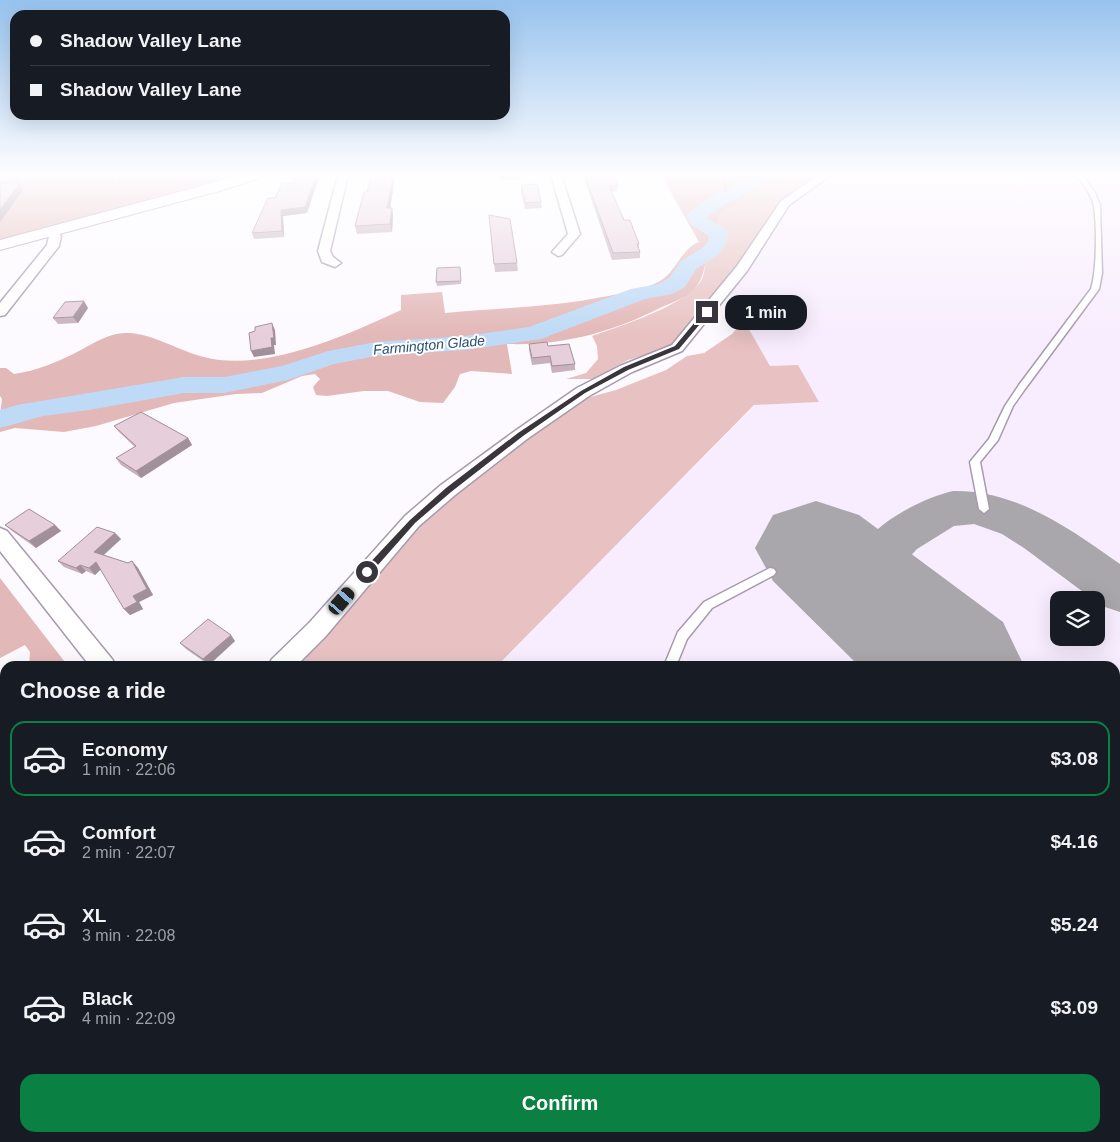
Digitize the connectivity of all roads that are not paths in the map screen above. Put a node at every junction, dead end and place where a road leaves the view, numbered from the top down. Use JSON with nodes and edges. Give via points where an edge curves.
{"nodes":[{"id":1,"x":62,"y":228,"type":"edge"},
{"id":2,"x":330,"y":228,"type":"edge"},
{"id":3,"x":572,"y":228,"type":"edge"},
{"id":4,"x":768,"y":228,"type":"edge"},
{"id":5,"x":1098,"y":228,"type":"edge"},
{"id":6,"x":52,"y":231,"type":"junction"},
{"id":7,"x":0,"y":245,"type":"edge"},
{"id":8,"x":558,"y":252,"type":"dead end"},
{"id":9,"x":335,"y":263,"type":"dead end"},
{"id":10,"x":0,"y":312,"type":"edge"},
{"id":11,"x":984,"y":508,"type":"dead end"},
{"id":12,"x":0,"y":536,"type":"edge"},
{"id":13,"x":770,"y":572,"type":"dead end"},
{"id":14,"x":100,"y":661,"type":"edge"},
{"id":15,"x":285,"y":661,"type":"edge"},
{"id":16,"x":672,"y":661,"type":"edge"}],
"edges":[{"from":1,"to":6,"type":"street"},
{"from":2,"to":9,"type":"street","via":[[324,251],[326,258]]},
{"from":3,"to":8,"type":"street","via":[[574,234]]},
{"from":4,"to":15,"type":"street","via":[[742,268],[677,348],[626,369],[583,392],[448,490],[412,522],[317,630]]},
{"from":5,"to":11,"type":"lane","via":[[1100,272],[1095,289],[1022,387],[993,440],[975,462]]},
{"from":6,"to":7,"type":"street"},
{"from":6,"to":10,"type":"street","via":[[55,236],[53,246]]},
{"from":12,"to":14,"type":"street"},
{"from":13,"to":16,"type":"lane","via":[[708,605],[682,636]]}]}
